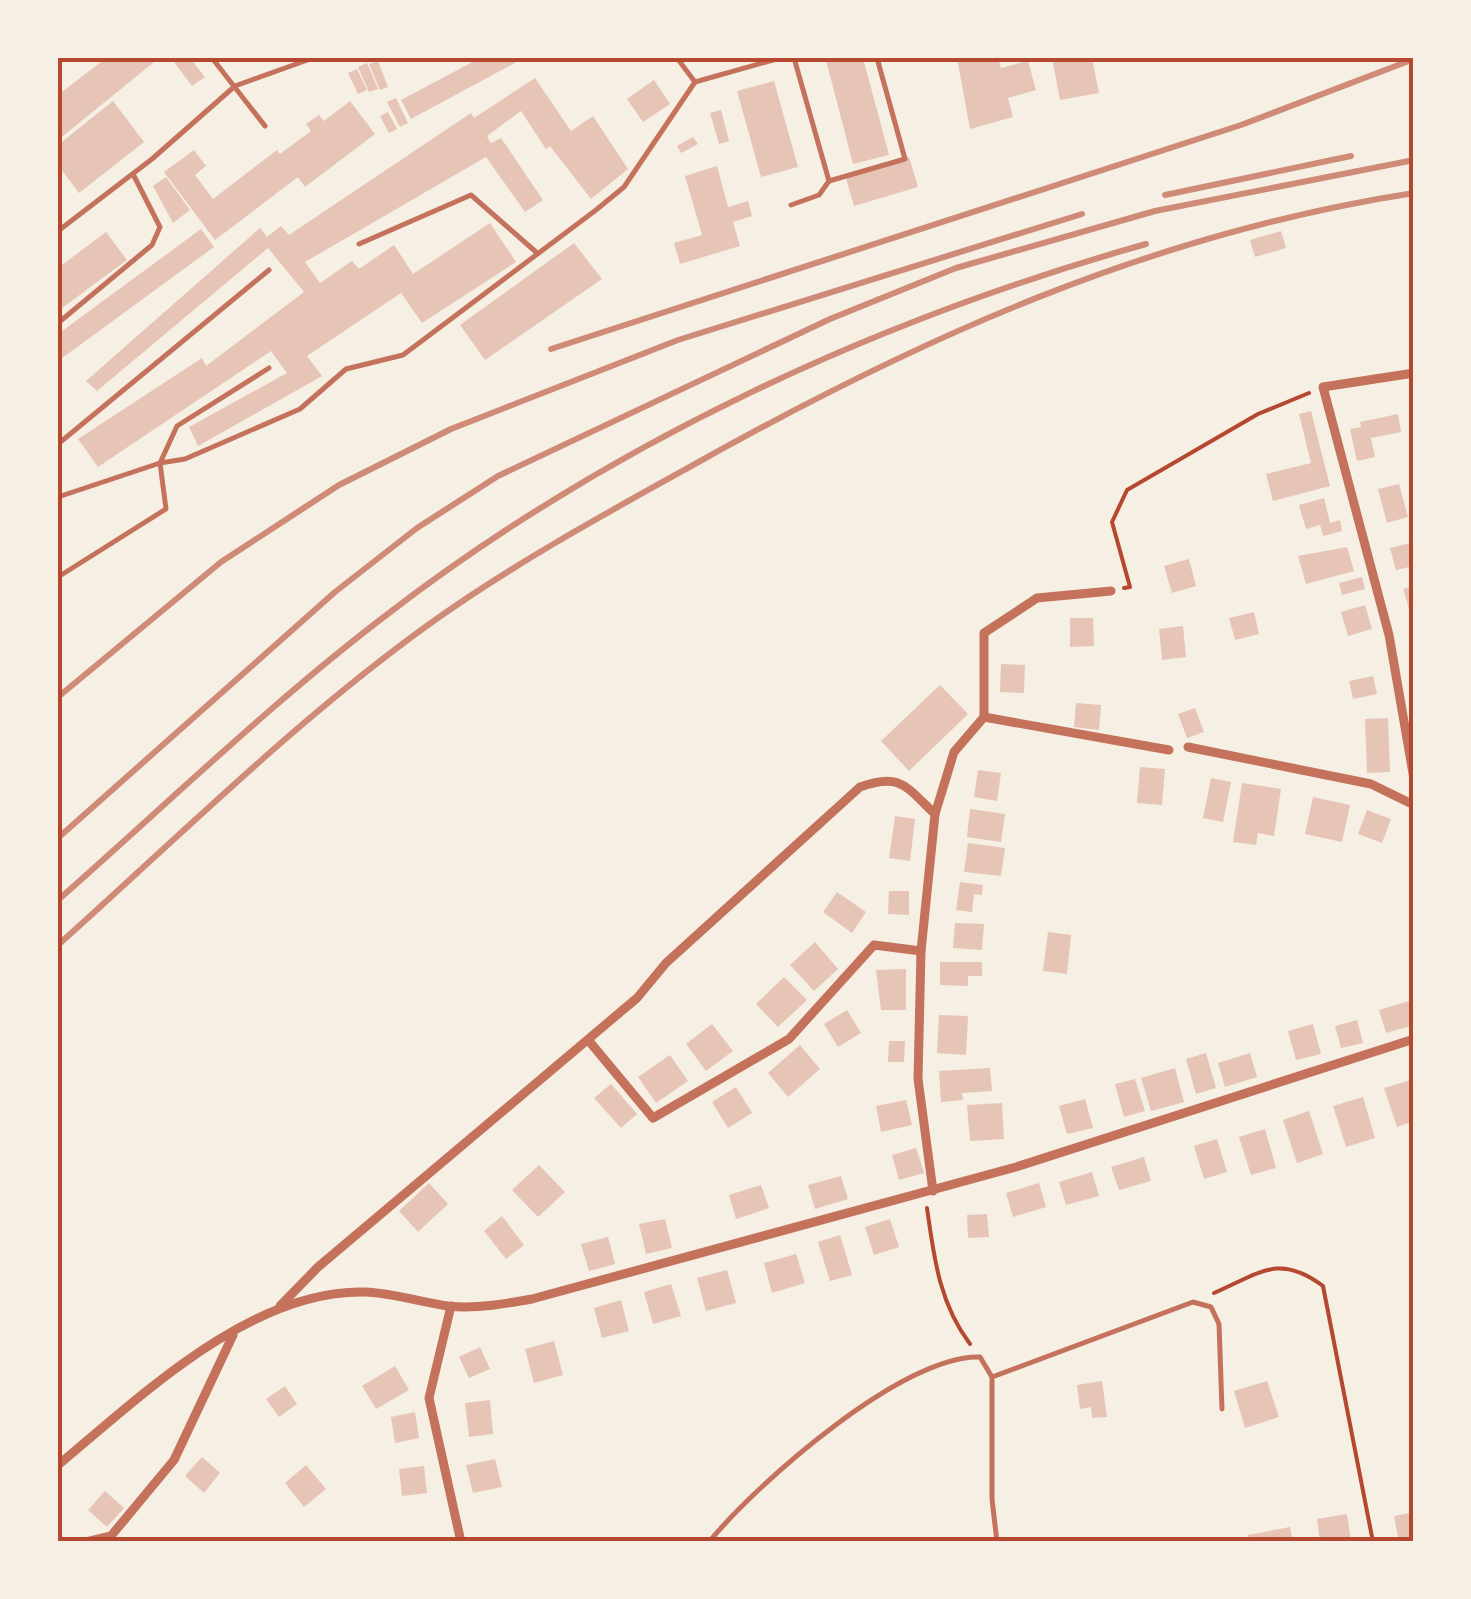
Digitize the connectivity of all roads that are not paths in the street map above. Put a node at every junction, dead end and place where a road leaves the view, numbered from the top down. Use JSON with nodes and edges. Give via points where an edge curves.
{"nodes":[{"id":1,"x":212,"y":58,"type":"edge"},
{"id":2,"x":313,"y":58,"type":"edge"},
{"id":3,"x":677,"y":58,"type":"edge"},
{"id":4,"x":780,"y":58,"type":"edge"},
{"id":5,"x":794,"y":58,"type":"edge"},
{"id":6,"x":878,"y":58,"type":"edge"},
{"id":7,"x":694,"y":82,"type":"junction"},
{"id":8,"x":236,"y":86,"type":"junction"},
{"id":9,"x":266,"y":126,"type":"dead end"},
{"id":10,"x":133,"y":174,"type":"junction"},
{"id":11,"x":829,"y":181,"type":"junction"},
{"id":12,"x":791,"y":205,"type":"dead end"},
{"id":13,"x":58,"y":231,"type":"edge"},
{"id":14,"x":358,"y":244,"type":"dead end"},
{"id":15,"x":536,"y":252,"type":"junction"},
{"id":16,"x":269,"y":270,"type":"dead end"},
{"id":17,"x":58,"y":323,"type":"edge"},
{"id":18,"x":269,"y":368,"type":"dead end"},
{"id":19,"x":1414,"y":373,"type":"edge"},
{"id":20,"x":58,"y":444,"type":"edge"},
{"id":21,"x":160,"y":463,"type":"junction"},
{"id":22,"x":58,"y":497,"type":"edge"},
{"id":23,"x":58,"y":576,"type":"edge"},
{"id":24,"x":1111,"y":592,"type":"dead end"},
{"id":25,"x":984,"y":717,"type":"junction"},
{"id":26,"x":1188,"y":747,"type":"dead end"},
{"id":27,"x":1169,"y":750,"type":"dead end"},
{"id":28,"x":1414,"y":779,"type":"edge"},
{"id":29,"x":1414,"y":806,"type":"edge"},
{"id":30,"x":936,"y":814,"type":"junction"},
{"id":31,"x":921,"y":951,"type":"junction"},
{"id":32,"x":1414,"y":1039,"type":"edge"},
{"id":33,"x":589,"y":1041,"type":"junction"},
{"id":34,"x":928,"y":1192,"type":"junction"},
{"id":35,"x":450,"y":1306,"type":"junction"},
{"id":36,"x":278,"y":1308,"type":"junction"},
{"id":37,"x":235,"y":1332,"type":"junction"},
{"id":38,"x":992,"y":1377,"type":"junction"},
{"id":39,"x":1222,"y":1409,"type":"dead end"},
{"id":40,"x":58,"y":1465,"type":"edge"},
{"id":41,"x":114,"y":1539,"type":"edge"},
{"id":42,"x":86,"y":1542,"type":"edge"},
{"id":43,"x":462,"y":1542,"type":"edge"},
{"id":44,"x":709,"y":1542,"type":"edge"},
{"id":45,"x":997,"y":1542,"type":"edge"}],
"edges":[{"from":1,"to":8,"type":"lane"},
{"from":2,"to":8,"type":"lane"},
{"from":3,"to":7,"type":"lane"},
{"from":4,"to":7,"type":"lane"},
{"from":5,"to":11,"type":"lane"},
{"from":6,"to":11,"type":"lane","via":[[904,159]]},
{"from":7,"to":15,"type":"lane","via":[[624,187]]},
{"from":8,"to":9,"type":"lane"},
{"from":8,"to":10,"type":"lane"},
{"from":10,"to":13,"type":"lane"},
{"from":10,"to":17,"type":"lane","via":[[160,226],[152,245]]},
{"from":11,"to":12,"type":"lane","via":[[819,195]]},
{"from":14,"to":15,"type":"lane","via":[[471,194]]},
{"from":15,"to":21,"type":"lane","via":[[403,355],[346,369],[300,409],[185,459]]},
{"from":16,"to":20,"type":"lane"},
{"from":18,"to":21,"type":"lane","via":[[176,426]]},
{"from":19,"to":28,"type":"street","via":[[1322,387],[1389,635]]},
{"from":21,"to":22,"type":"lane"},
{"from":21,"to":23,"type":"lane","via":[[166,508]]},
{"from":24,"to":25,"type":"street","via":[[1036,598],[984,633]]},
{"from":25,"to":27,"type":"street"},
{"from":25,"to":30,"type":"street","via":[[954,752]]},
{"from":26,"to":29,"type":"street","via":[[1371,784]]},
{"from":30,"to":31,"type":"street"},
{"from":30,"to":33,"type":"street","via":[[903,784],[885,778],[860,787]]},
{"from":31,"to":33,"type":"street","via":[[874,945],[789,1039],[653,1118]]},
{"from":31,"to":34,"type":"street","via":[[918,1079]]},
{"from":32,"to":34,"type":"street"},
{"from":33,"to":36,"type":"street","via":[[318,1267]]},
{"from":34,"to":35,"type":"street","via":[[532,1299]]},
{"from":35,"to":36,"type":"street","via":[[364,1292]]},
{"from":35,"to":43,"type":"street","via":[[429,1398]]},
{"from":36,"to":37,"type":"street"},
{"from":37,"to":40,"type":"street","via":[[151,1388]]},
{"from":37,"to":41,"type":"street","via":[[174,1460]]},
{"from":38,"to":39,"type":"lane","via":[[1193,1302],[1212,1307],[1218,1324]]},
{"from":38,"to":44,"type":"lane","via":[[980,1357],[957,1356],[918,1372],[834,1426]]},
{"from":38,"to":45,"type":"lane"},
{"from":41,"to":42,"type":"street"}]}
